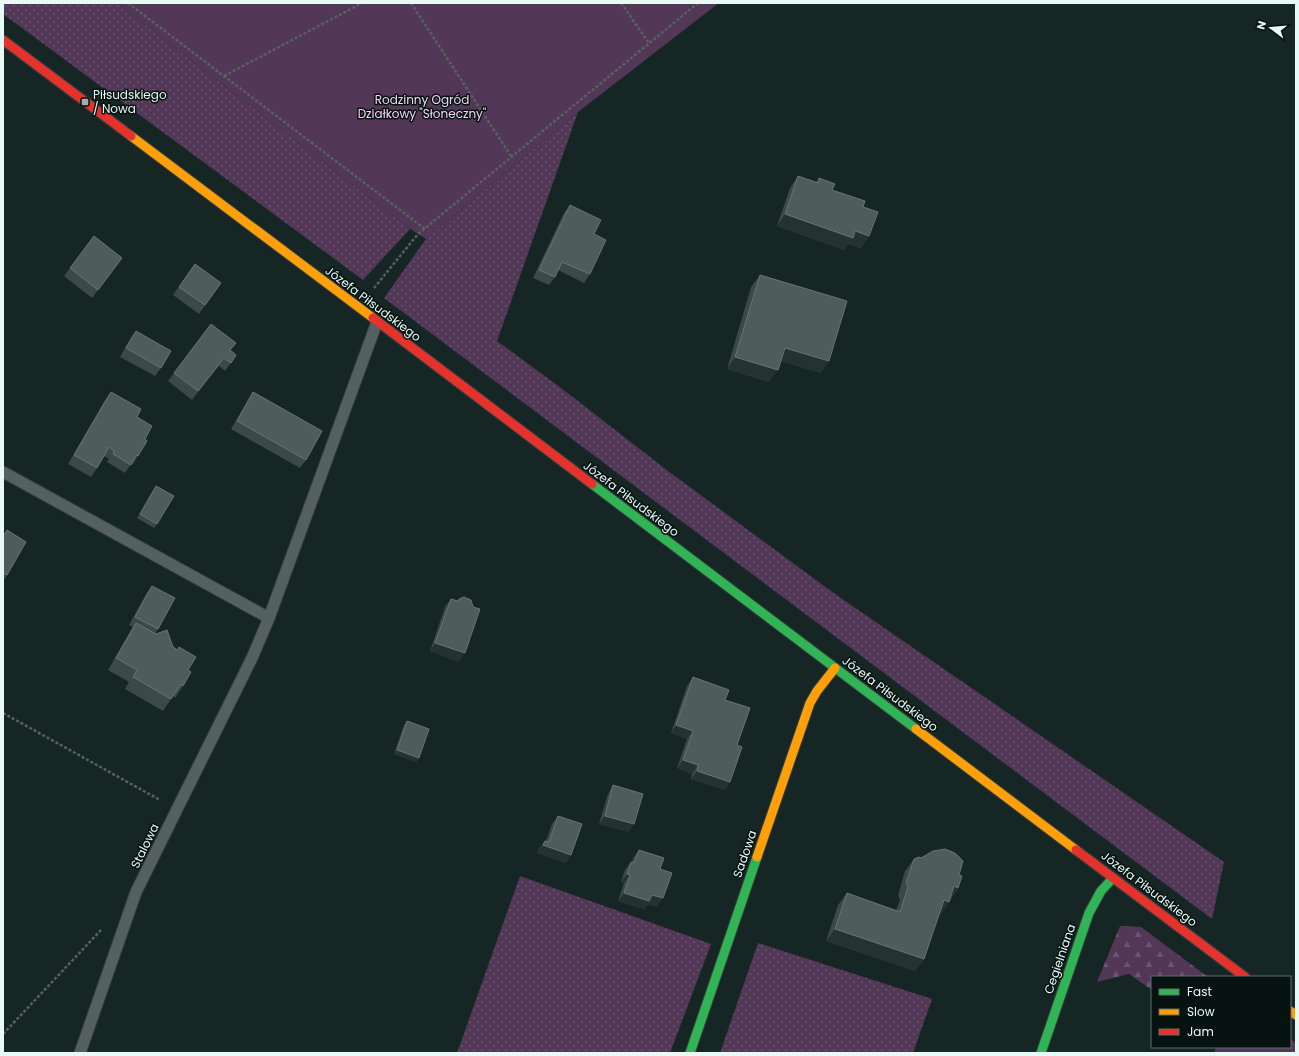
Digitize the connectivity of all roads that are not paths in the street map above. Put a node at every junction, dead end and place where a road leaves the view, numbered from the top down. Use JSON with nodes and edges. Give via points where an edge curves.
{"nodes":[{"id":1,"x":3,"y":40,"type":"edge"},
{"id":2,"x":377,"y":322,"type":"junction"},
{"id":3,"x":3,"y":472,"type":"edge"},
{"id":4,"x":269,"y":618,"type":"junction"},
{"id":5,"x":835,"y":668,"type":"junction"},
{"id":6,"x":1113,"y":878,"type":"junction"},
{"id":7,"x":1244,"y":976,"type":"edge"},
{"id":8,"x":80,"y":1053,"type":"edge"},
{"id":9,"x":690,"y":1053,"type":"edge"},
{"id":10,"x":1041,"y":1053,"type":"edge"}],
"edges":[{"from":1,"to":2,"type":"main road","name":"Józefa Piłsudskiego"},
{"from":2,"to":4,"type":"lane","name":"Stalowa"},
{"from":2,"to":5,"type":"main road","name":"Józefa Piłsudskiego"},
{"from":3,"to":4,"type":"lane"},
{"from":4,"to":8,"type":"lane","name":"Stalowa","via":[[252,658],[136,892]]},
{"from":5,"to":6,"type":"main road","name":"Józefa Piłsudskiego"},
{"from":5,"to":9,"type":"main road","name":"Sadowa","via":[[810,703]]},
{"from":6,"to":7,"type":"main road","name":"Józefa Piłsudskiego"},
{"from":6,"to":10,"type":"main road","name":"Cegielniana","via":[[1101,891],[1089,913]]}]}
